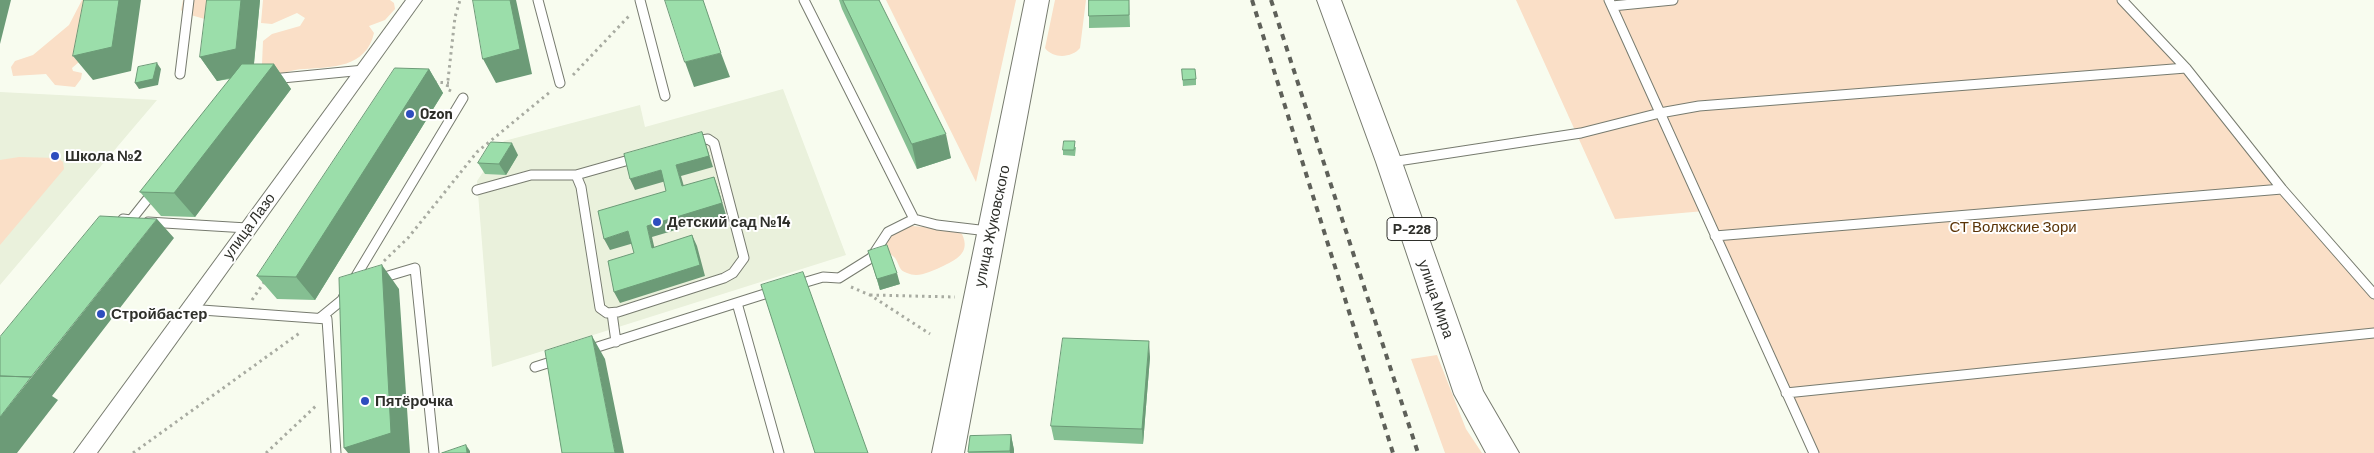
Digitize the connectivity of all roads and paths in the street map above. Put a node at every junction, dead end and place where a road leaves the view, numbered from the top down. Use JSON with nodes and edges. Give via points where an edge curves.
{"nodes":[{"id":1,"x":189,"y":0,"type":"edge"},
{"id":2,"x":414,"y":0,"type":"edge"},
{"id":3,"x":460,"y":0,"type":"edge"},
{"id":4,"x":538,"y":0,"type":"edge"},
{"id":5,"x":804,"y":0,"type":"edge"},
{"id":6,"x":1037,"y":0,"type":"edge"},
{"id":7,"x":1329,"y":0,"type":"edge"},
{"id":8,"x":1673,"y":0,"type":"edge"},
{"id":9,"x":2122,"y":0,"type":"edge"},
{"id":10,"x":640,"y":1,"type":"edge"},
{"id":11,"x":1611,"y":3,"type":"edge"},
{"id":12,"x":2186,"y":68,"type":"junction"},
{"id":13,"x":364,"y":70,"type":"junction"},
{"id":14,"x":180,"y":74,"type":"dead end"},
{"id":15,"x":259,"y":82,"type":"edge"},
{"id":16,"x":429,"y":82,"type":"edge"},
{"id":17,"x":449,"y":83,"type":"junction"},
{"id":18,"x":560,"y":84,"type":"junction"},
{"id":19,"x":665,"y":96,"type":"dead end"},
{"id":20,"x":462,"y":98,"type":"joint"},
{"id":21,"x":1660,"y":113,"type":"junction"},
{"id":22,"x":682,"y":144,"type":"edge"},
{"id":23,"x":643,"y":155,"type":"edge"},
{"id":24,"x":1389,"y":162,"type":"junction"},
{"id":25,"x":576,"y":175,"type":"junction"},
{"id":26,"x":161,"y":182,"type":"edge"},
{"id":27,"x":2282,"y":189,"type":"junction"},
{"id":28,"x":477,"y":190,"type":"dead end"},
{"id":29,"x":111,"y":218,"type":"edge"},
{"id":30,"x":914,"y":219,"type":"junction"},
{"id":31,"x":131,"y":220,"type":"junction"},
{"id":32,"x":247,"y":228,"type":"junction"},
{"id":33,"x":990,"y":232,"type":"junction"},
{"id":34,"x":1715,"y":236,"type":"junction"},
{"id":35,"x":377,"y":266,"type":"edge"},
{"id":36,"x":839,"y":278,"type":"junction"},
{"id":37,"x":266,"y":280,"type":"edge"},
{"id":38,"x":349,"y":288,"type":"junction"},
{"id":39,"x":2374,"y":294,"type":"edge"},
{"id":40,"x":870,"y":295,"type":"junction"},
{"id":41,"x":976,"y":298,"type":"junction"},
{"id":42,"x":737,"y":303,"type":"junction"},
{"id":43,"x":188,"y":309,"type":"junction"},
{"id":44,"x":243,"y":313,"type":"junction"},
{"id":45,"x":612,"y":313,"type":"junction"},
{"id":46,"x":320,"y":318,"type":"junction"},
{"id":47,"x":2374,"y":333,"type":"edge"},
{"id":48,"x":930,"y":334,"type":"dead end"},
{"id":49,"x":616,"y":342,"type":"junction"},
{"id":50,"x":535,"y":367,"type":"dead end"},
{"id":51,"x":332,"y":391,"type":"junction"},
{"id":52,"x":1786,"y":393,"type":"junction"},
{"id":53,"x":85,"y":453,"type":"edge"},
{"id":54,"x":133,"y":453,"type":"edge"},
{"id":55,"x":266,"y":453,"type":"edge"},
{"id":56,"x":336,"y":453,"type":"edge"},
{"id":57,"x":434,"y":453,"type":"edge"},
{"id":58,"x":779,"y":453,"type":"edge"},
{"id":59,"x":948,"y":453,"type":"edge"},
{"id":60,"x":1503,"y":453,"type":"edge"},
{"id":61,"x":1814,"y":453,"type":"edge"}],
"edges":[{"from":1,"to":14,"type":"lane"},
{"from":2,"to":13,"type":"street","name":"улица Лазо"},
{"from":3,"to":17,"type":"path","via":[[455,17]]},
{"from":4,"to":18,"type":"lane"},
{"from":5,"to":30,"type":"lane"},
{"from":6,"to":33,"type":"main road","name":"улица Жуковского"},
{"from":7,"to":24,"type":"main road","name":"улица Мира","number":"Р-228"},
{"from":8,"to":11,"type":"lane"},
{"from":9,"to":12,"type":"lane"},
{"from":10,"to":18,"type":"path","via":[[577,72]]},
{"from":10,"to":19,"type":"lane"},
{"from":11,"to":21,"type":"lane"},
{"from":12,"to":21,"type":"lane","via":[[1699,106]]},
{"from":12,"to":27,"type":"lane"},
{"from":13,"to":15,"type":"lane"},
{"from":13,"to":32,"type":"street","name":"улица Лазо"},
{"from":16,"to":17,"type":"path"},
{"from":17,"to":20,"type":"path","via":[[448,89],[464,94]]},
{"from":18,"to":35,"type":"path","via":[[485,145],[398,250]]},
{"from":20,"to":38,"type":"lane"},
{"from":21,"to":24,"type":"lane","via":[[1581,133]]},
{"from":21,"to":34,"type":"lane"},
{"from":22,"to":45,"type":"lane","via":[[708,139],[714,143],[744,258],[734,273],[724,278]]},
{"from":23,"to":25,"type":"lane"},
{"from":24,"to":60,"type":"main road","name":"улица Мира","number":"Р-228","via":[[1469,394]]},
{"from":25,"to":28,"type":"lane","via":[[531,176]]},
{"from":25,"to":45,"type":"lane","via":[[584,201],[600,308]]},
{"from":26,"to":31,"type":"lane"},
{"from":27,"to":34,"type":"lane"},
{"from":27,"to":39,"type":"lane"},
{"from":29,"to":31,"type":"lane"},
{"from":30,"to":33,"type":"lane"},
{"from":30,"to":36,"type":"lane","via":[[888,232],[870,258]]},
{"from":31,"to":32,"type":"lane"},
{"from":32,"to":43,"type":"street","name":"улица Лазо"},
{"from":33,"to":41,"type":"main road","name":"улица Жуковского"},
{"from":34,"to":52,"type":"lane"},
{"from":36,"to":40,"type":"path"},
{"from":36,"to":42,"type":"lane","via":[[823,278]]},
{"from":37,"to":44,"type":"path"},
{"from":38,"to":46,"type":"lane","via":[[342,300]]},
{"from":38,"to":57,"type":"lane","via":[[415,268]]},
{"from":40,"to":41,"type":"path"},
{"from":40,"to":48,"type":"path"},
{"from":41,"to":59,"type":"main road","name":"улица Жуковского"},
{"from":42,"to":49,"type":"lane"},
{"from":42,"to":58,"type":"lane"},
{"from":43,"to":44,"type":"lane"},
{"from":43,"to":53,"type":"street","name":"улица Лазо"},
{"from":44,"to":46,"type":"lane"},
{"from":45,"to":49,"type":"lane"},
{"from":46,"to":51,"type":"lane","via":[[327,319]]},
{"from":46,"to":54,"type":"path"},
{"from":47,"to":52,"type":"lane"},
{"from":49,"to":50,"type":"lane"},
{"from":51,"to":55,"type":"path"},
{"from":51,"to":56,"type":"lane"},
{"from":52,"to":61,"type":"lane"}]}
